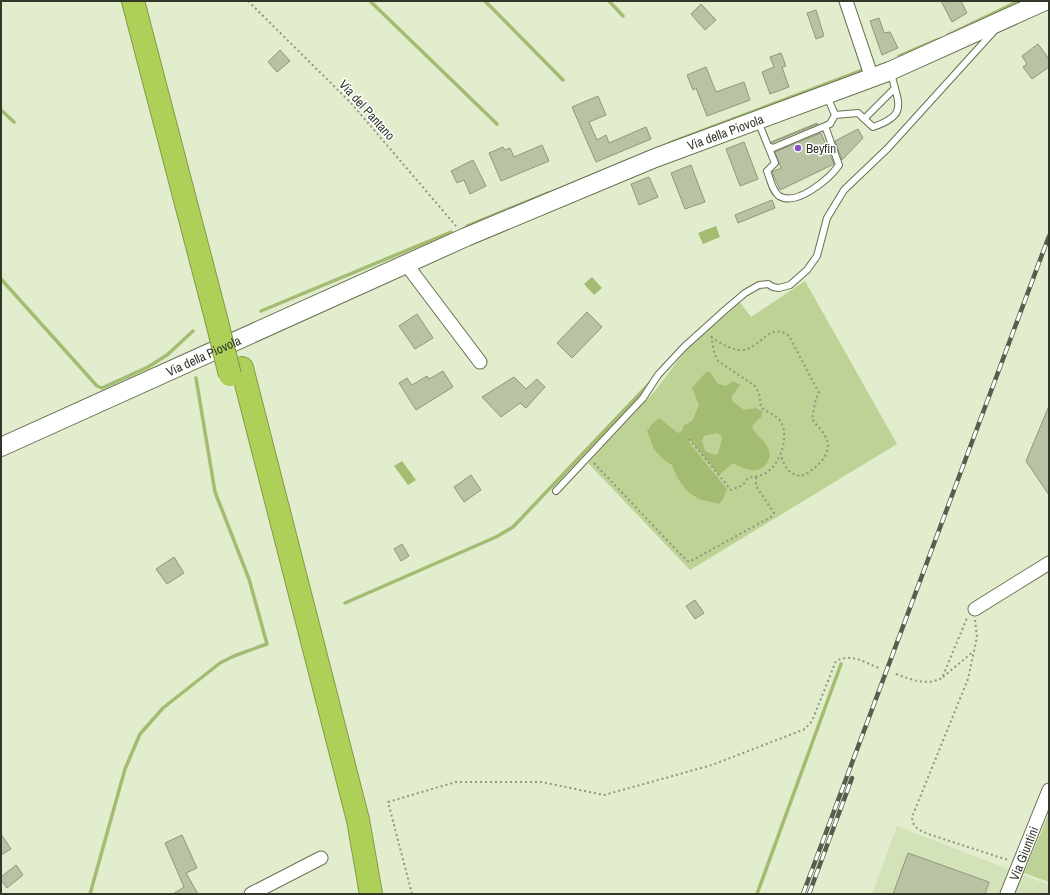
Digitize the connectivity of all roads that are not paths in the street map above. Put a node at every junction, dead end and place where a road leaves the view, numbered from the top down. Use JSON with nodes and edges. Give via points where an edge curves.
{"nodes":[{"id":1,"x":133,"y":1,"type":"edge"},
{"id":2,"x":146,"y":1,"type":"edge"},
{"id":3,"x":846,"y":1,"type":"edge"},
{"id":4,"x":1045,"y":1,"type":"edge"},
{"id":5,"x":1007,"y":18,"type":"junction"},
{"id":6,"x":872,"y":78,"type":"junction"},
{"id":7,"x":892,"y":79,"type":"junction"},
{"id":8,"x":826,"y":95,"type":"junction"},
{"id":9,"x":835,"y":115,"type":"junction"},
{"id":10,"x":864,"y":119,"type":"junction"},
{"id":11,"x":758,"y":120,"type":"junction"},
{"id":12,"x":825,"y":126,"type":"junction"},
{"id":13,"x":768,"y":146,"type":"junction"},
{"id":14,"x":406,"y":264,"type":"junction"},
{"id":15,"x":222,"y":316,"type":"junction"},
{"id":16,"x":480,"y":362,"type":"dead end"},
{"id":17,"x":236,"y":371,"type":"junction"},
{"id":18,"x":1,"y":447,"type":"edge"},
{"id":19,"x":556,"y":491,"type":"dead end"},
{"id":20,"x":1049,"y":563,"type":"edge"},
{"id":21,"x":975,"y":609,"type":"road end"},
{"id":22,"x":1049,"y":790,"type":"edge"},
{"id":23,"x":321,"y":858,"type":"dead end"},
{"id":24,"x":251,"y":894,"type":"edge"},
{"id":25,"x":358,"y":894,"type":"edge"},
{"id":26,"x":371,"y":894,"type":"edge"},
{"id":27,"x":1007,"y":894,"type":"edge"}],
"edges":[{"from":1,"to":15,"type":"highway"},
{"from":2,"to":15,"type":"highway"},
{"from":3,"to":6,"type":"street"},
{"from":4,"to":5,"type":"street","name":"Via della Piovola"},
{"from":5,"to":7,"type":"street","name":"Via della Piovola"},
{"from":5,"to":19,"type":"lane","via":[[888,148],[844,190],[826,218],[817,256],[807,270],[790,285],[779,288],[768,284],[759,285],[744,294],[713,321],[679,352],[658,375],[643,398]]},
{"from":6,"to":7,"type":"street","name":"Via della Piovola"},
{"from":6,"to":8,"type":"street","name":"Via della Piovola"},
{"from":7,"to":10,"type":"lane"},
{"from":7,"to":10,"type":"lane","via":[[899,106],[896,114],[889,122],[873,127]]},
{"from":8,"to":9,"type":"lane"},
{"from":8,"to":11,"type":"street","name":"Via della Piovola"},
{"from":9,"to":10,"type":"lane","via":[[858,113]]},
{"from":9,"to":12,"type":"lane","via":[[830,124]]},
{"from":11,"to":13,"type":"lane"},
{"from":11,"to":14,"type":"street","name":"Via della Piovola","via":[[655,158]]},
{"from":12,"to":13,"type":"lane","via":[[773,148]]},
{"from":12,"to":13,"type":"lane","via":[[839,164],[819,186],[802,194],[787,198],[779,196],[775,191],[767,171],[775,163]]},
{"from":14,"to":16,"type":"street"},
{"from":14,"to":18,"type":"street","name":"Via della Piovola"},
{"from":15,"to":17,"type":"highway"},
{"from":17,"to":25,"type":"highway","via":[[328,754]]},
{"from":17,"to":26,"type":"highway","via":[[358,820]]},
{"from":20,"to":21,"type":"street"},
{"from":22,"to":27,"type":"street","name":"Via Giuntini"},
{"from":23,"to":24,"type":"street"}]}
